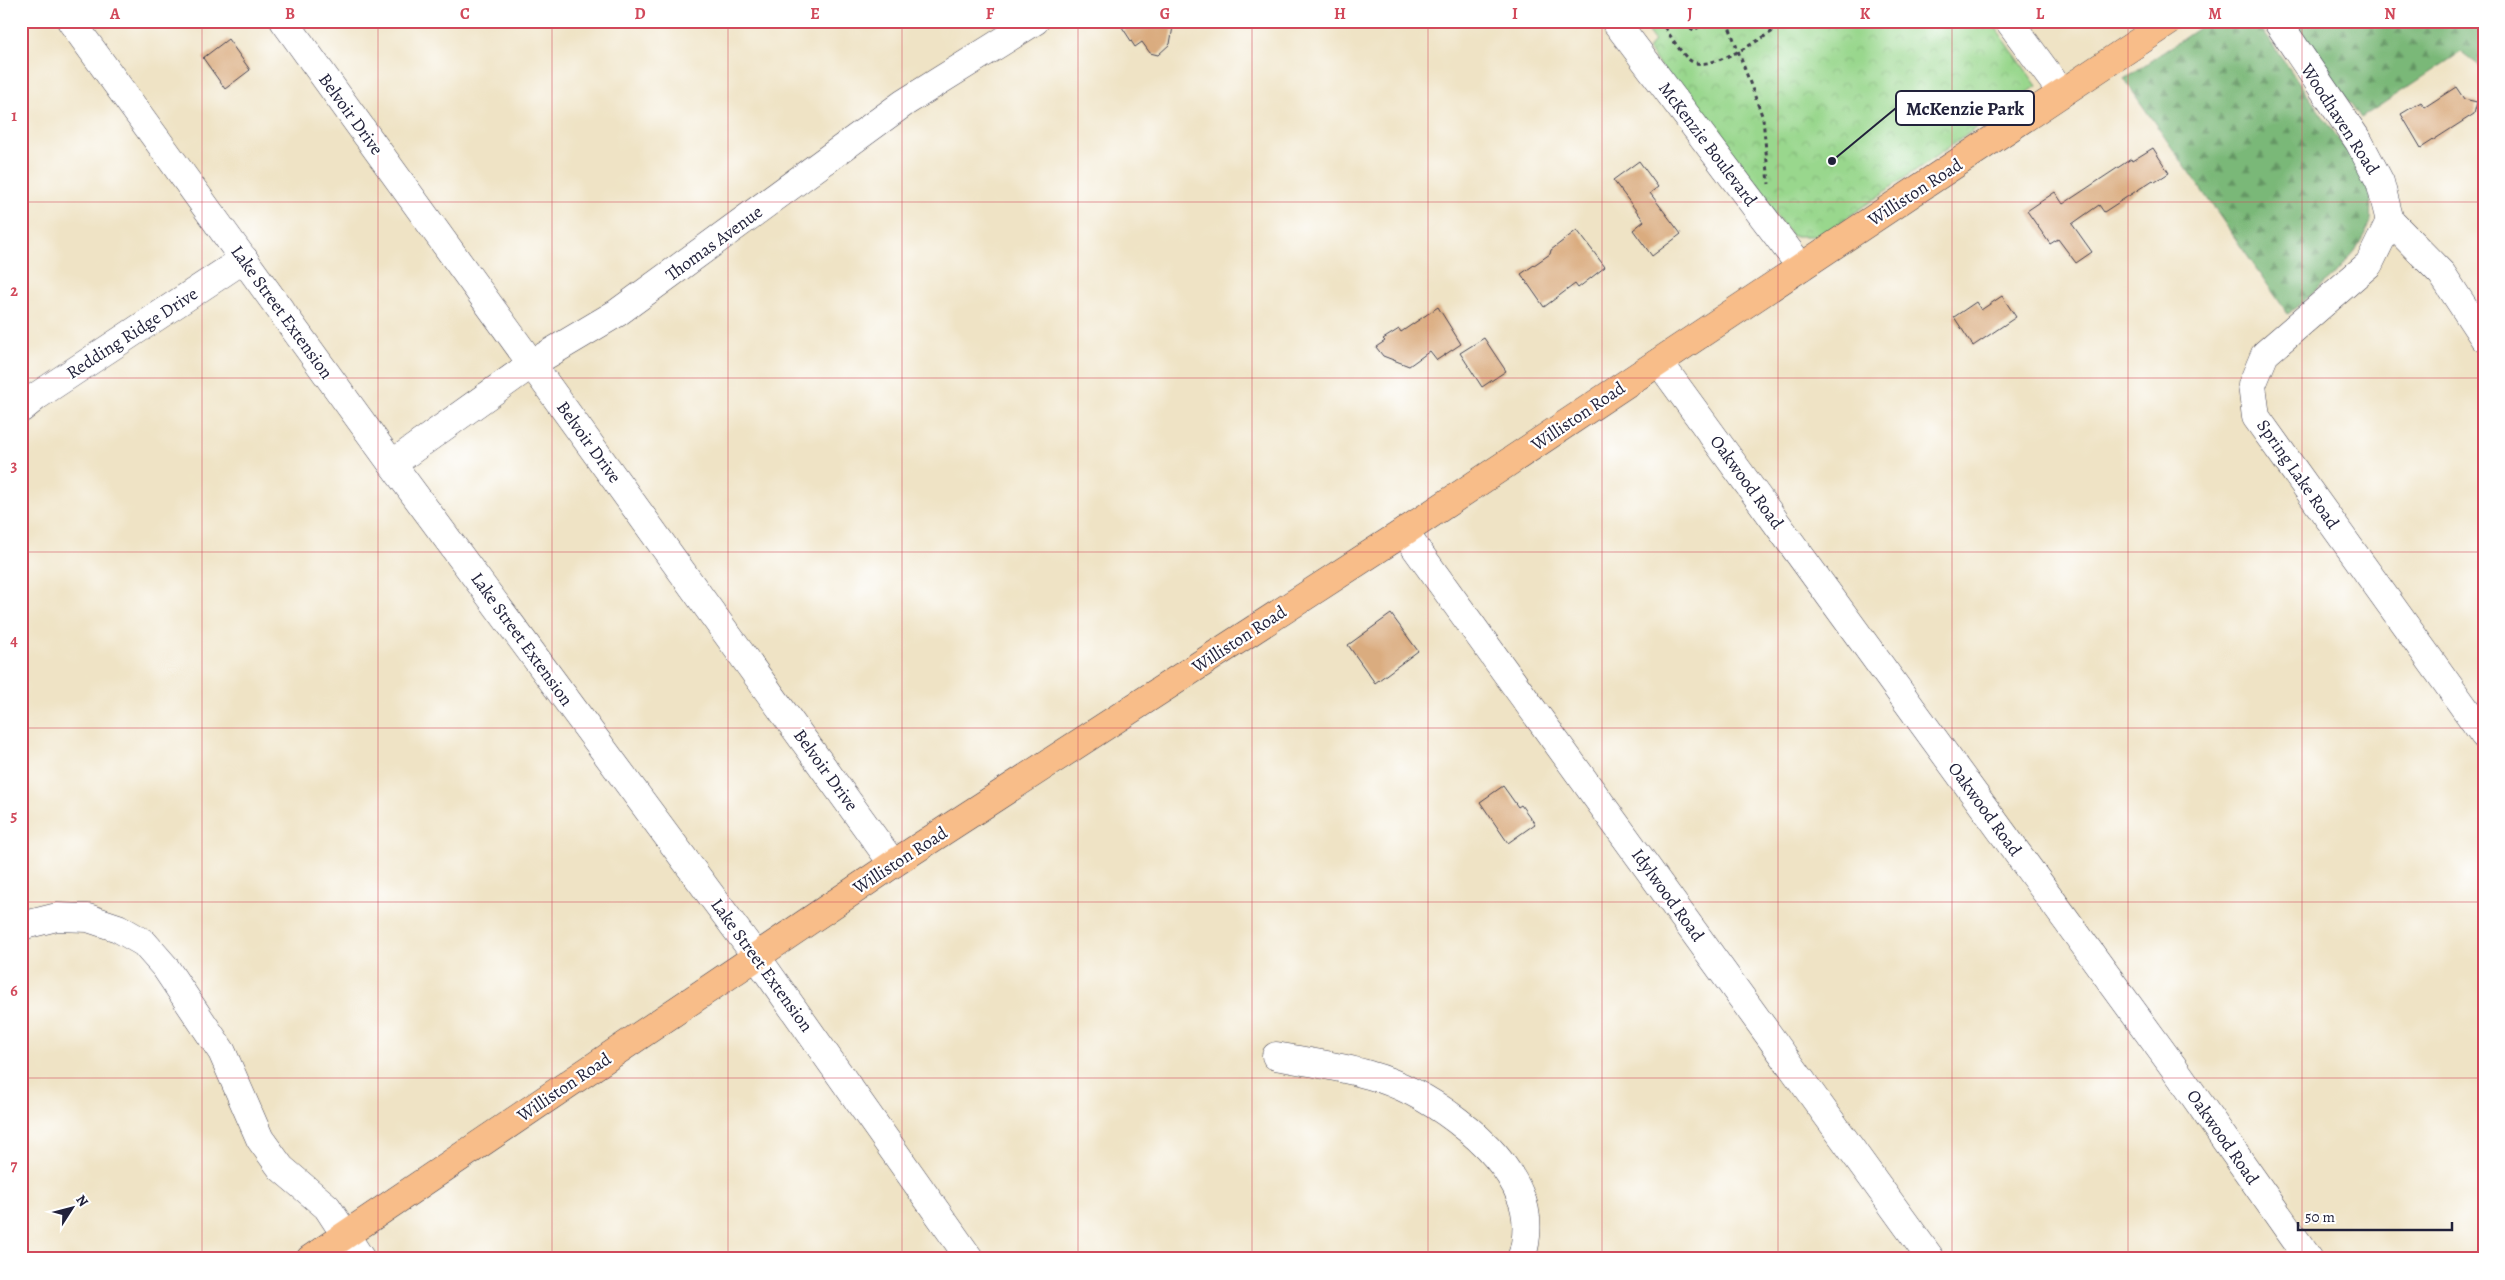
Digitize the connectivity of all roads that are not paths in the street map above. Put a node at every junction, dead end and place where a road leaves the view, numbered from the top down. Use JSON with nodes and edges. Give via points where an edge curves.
{"nodes":[{"id":1,"x":71,"y":21,"type":"edge"},
{"id":2,"x":284,"y":21,"type":"edge"},
{"id":3,"x":1035,"y":21,"type":"edge"},
{"id":4,"x":1615,"y":21,"type":"edge"},
{"id":5,"x":2009,"y":21,"type":"edge"},
{"id":6,"x":2170,"y":21,"type":"edge"},
{"id":7,"x":2277,"y":21,"type":"edge"},
{"id":8,"x":2062,"y":93,"type":"junction"},
{"id":9,"x":2390,"y":221,"type":"junction"},
{"id":10,"x":244,"y":260,"type":"junction"},
{"id":11,"x":1801,"y":267,"type":"junction"},
{"id":12,"x":2484,"y":338,"type":"edge"},
{"id":13,"x":1659,"y":362,"type":"junction"},
{"id":14,"x":533,"y":364,"type":"junction"},
{"id":15,"x":21,"y":409,"type":"edge"},
{"id":16,"x":392,"y":464,"type":"junction"},
{"id":17,"x":1404,"y":532,"type":"junction"},
{"id":18,"x":2484,"y":735,"type":"edge"},
{"id":19,"x":893,"y":864,"type":"junction"},
{"id":20,"x":21,"y":926,"type":"edge"},
{"id":21,"x":756,"y":956,"type":"junction"},
{"id":22,"x":1276,"y":1056,"type":"dead end"},
{"id":23,"x":345,"y":1236,"type":"junction"},
{"id":24,"x":969,"y":1258,"type":"edge"},
{"id":25,"x":310,"y":1259,"type":"edge"},
{"id":26,"x":361,"y":1259,"type":"edge"},
{"id":27,"x":1522,"y":1259,"type":"edge"},
{"id":28,"x":1931,"y":1259,"type":"edge"},
{"id":29,"x":2309,"y":1259,"type":"edge"}],
"edges":[{"from":1,"to":10,"type":"street","name":"Lake Street Extension"},
{"from":2,"to":14,"type":"street","name":"Belvoir Drive"},
{"from":3,"to":14,"type":"street","name":"Thomas Avenue","via":[[904,103],[617,314]]},
{"from":4,"to":11,"type":"street","name":"McKenzie Boulevard"},
{"from":5,"to":8,"type":"street"},
{"from":6,"to":8,"type":"main road","name":"Williston Road"},
{"from":7,"to":9,"type":"street","name":"Woodhaven Road","via":[[2360,142],[2380,182]]},
{"from":8,"to":11,"type":"main road","name":"Williston Road"},
{"from":9,"to":12,"type":"street","via":[[2442,274]]},
{"from":9,"to":18,"type":"street","name":"Spring Lake Road","via":[[2369,264],[2265,354],[2252,385],[2256,417]]},
{"from":10,"to":15,"type":"street","name":"Redding Ridge Drive"},
{"from":10,"to":16,"type":"street","name":"Lake Street Extension"},
{"from":11,"to":13,"type":"main road","name":"Williston Road"},
{"from":13,"to":17,"type":"main road","name":"Williston Road"},
{"from":13,"to":29,"type":"street","name":"Oakwood Road","via":[[2180,1076]]},
{"from":14,"to":16,"type":"street","name":"Thomas Avenue"},
{"from":14,"to":19,"type":"street","name":"Belvoir Drive"},
{"from":16,"to":21,"type":"street","name":"Lake Street Extension"},
{"from":17,"to":19,"type":"main road","name":"Williston Road"},
{"from":17,"to":28,"type":"street","name":"Idylwood Road"},
{"from":19,"to":21,"type":"main road","name":"Williston Road"},
{"from":20,"to":23,"type":"street","via":[[57,917],[88,918],[118,928],[144,943],[222,1052],[260,1139],[281,1168],[328,1208]]},
{"from":21,"to":23,"type":"main road","name":"Williston Road"},
{"from":21,"to":24,"type":"street","name":"Lake Street Extension"},
{"from":22,"to":27,"type":"street","via":[[1370,1075],[1411,1091],[1448,1113],[1481,1142],[1509,1174],[1520,1196],[1526,1219],[1526,1245]]},
{"from":23,"to":25,"type":"main road","name":"Williston Road"},
{"from":23,"to":26,"type":"street"}]}
